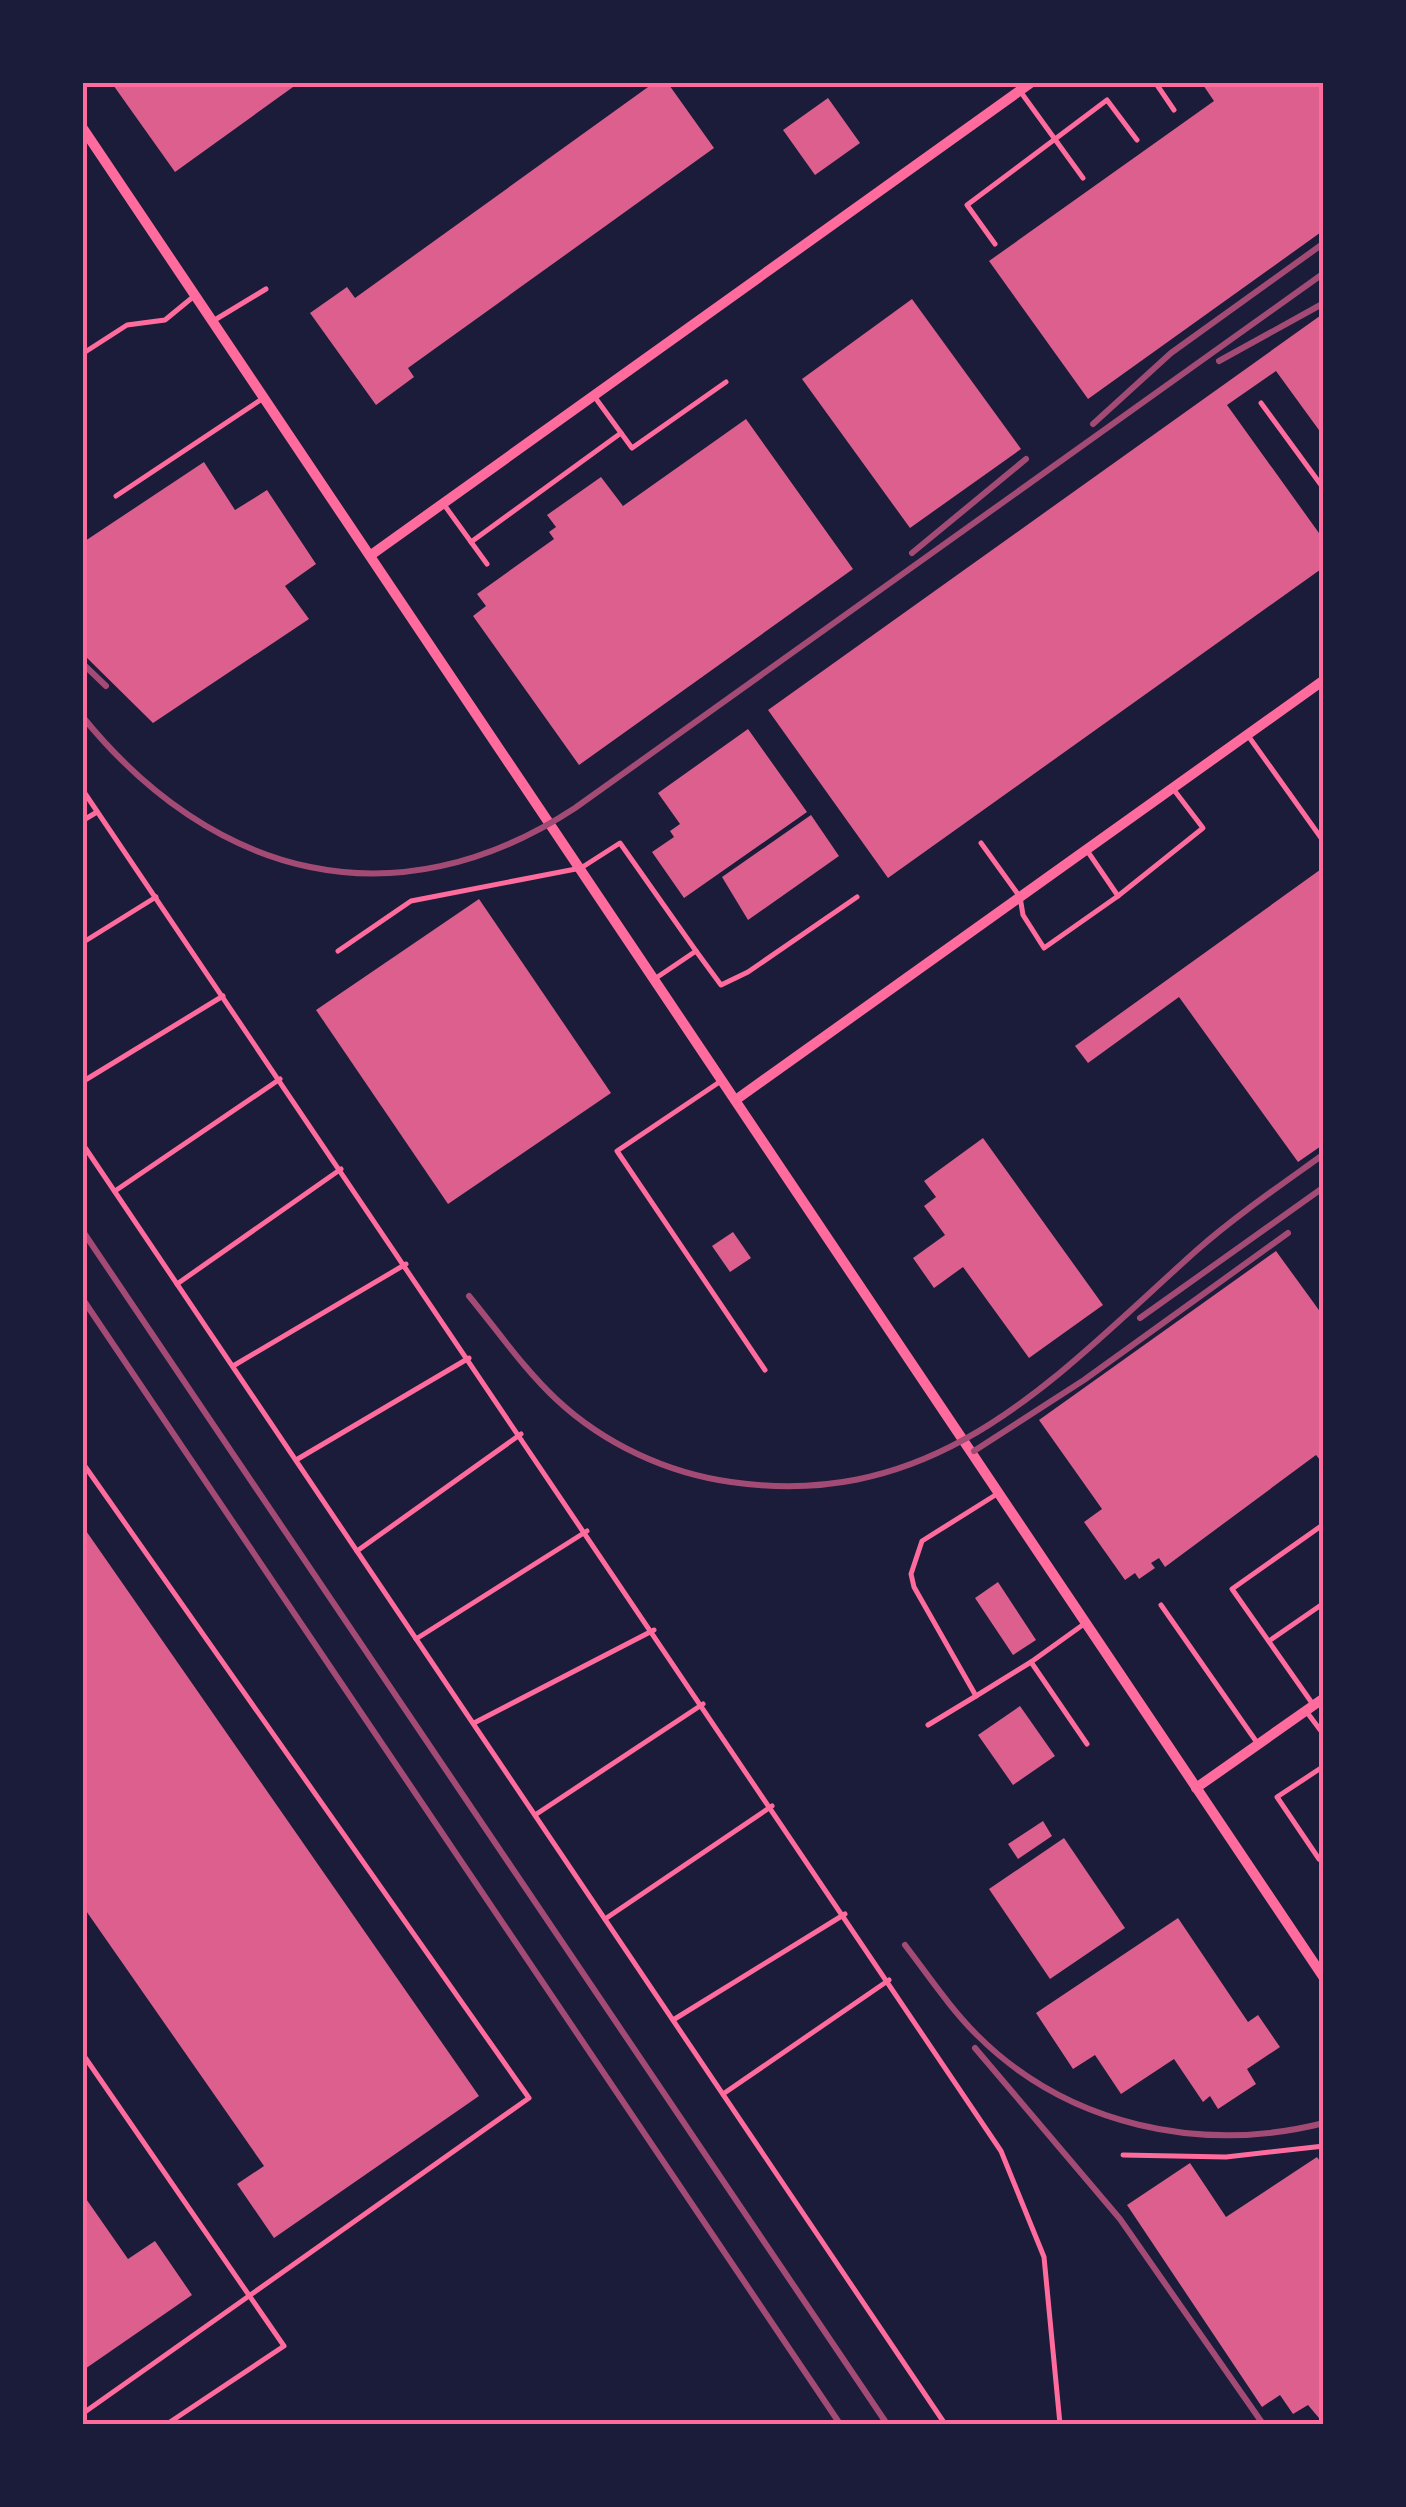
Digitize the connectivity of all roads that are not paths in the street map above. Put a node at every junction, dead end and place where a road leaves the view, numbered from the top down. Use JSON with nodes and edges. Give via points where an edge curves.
{"nodes":[{"id":1,"x":1032,"y":82,"type":"edge"},
{"id":2,"x":1155,"y":82,"type":"edge"},
{"id":3,"x":1020,"y":91,"type":"junction"},
{"id":4,"x":1174,"y":110,"type":"dead end"},
{"id":5,"x":82,"y":127,"type":"edge"},
{"id":6,"x":1055,"y":138,"type":"junction"},
{"id":7,"x":1136,"y":140,"type":"dead end"},
{"id":8,"x":1084,"y":178,"type":"dead end"},
{"id":9,"x":994,"y":244,"type":"dead end"},
{"id":10,"x":266,"y":289,"type":"dead end"},
{"id":11,"x":196,"y":295,"type":"junction"},
{"id":12,"x":213,"y":321,"type":"junction"},
{"id":13,"x":82,"y":354,"type":"edge"},
{"id":14,"x":726,"y":382,"type":"dead end"},
{"id":15,"x":594,"y":396,"type":"junction"},
{"id":16,"x":264,"y":398,"type":"junction"},
{"id":17,"x":1261,"y":403,"type":"dead end"},
{"id":18,"x":621,"y":433,"type":"junction"},
{"id":19,"x":1324,"y":489,"type":"edge"},
{"id":20,"x":116,"y":496,"type":"dead end"},
{"id":21,"x":443,"y":504,"type":"junction"},
{"id":22,"x":471,"y":542,"type":"junction"},
{"id":23,"x":371,"y":555,"type":"junction"},
{"id":24,"x":487,"y":564,"type":"dead end"},
{"id":25,"x":1324,"y":680,"type":"edge"},
{"id":26,"x":1248,"y":734,"type":"junction"},
{"id":27,"x":1172,"y":788,"type":"junction"},
{"id":28,"x":82,"y":789,"type":"edge"},
{"id":29,"x":98,"y":811,"type":"junction"},
{"id":30,"x":82,"y":821,"type":"edge"},
{"id":31,"x":981,"y":842,"type":"dead end"},
{"id":32,"x":1324,"y":842,"type":"edge"},
{"id":33,"x":1086,"y":850,"type":"junction"},
{"id":34,"x":581,"y":868,"type":"junction"},
{"id":35,"x":1118,"y":896,"type":"junction"},
{"id":36,"x":156,"y":897,"type":"junction"},
{"id":37,"x":1020,"y":897,"type":"junction"},
{"id":38,"x":857,"y":898,"type":"dead end"},
{"id":39,"x":82,"y":943,"type":"edge"},
{"id":40,"x":696,"y":951,"type":"junction"},
{"id":41,"x":338,"y":952,"type":"dead end"},
{"id":42,"x":656,"y":978,"type":"junction"},
{"id":43,"x":223,"y":996,"type":"junction"},
{"id":44,"x":280,"y":1079,"type":"junction"},
{"id":45,"x":724,"y":1079,"type":"junction"},
{"id":46,"x":82,"y":1082,"type":"edge"},
{"id":47,"x":737,"y":1099,"type":"junction"},
{"id":48,"x":82,"y":1143,"type":"edge"},
{"id":49,"x":341,"y":1169,"type":"junction"},
{"id":50,"x":115,"y":1191,"type":"junction"},
{"id":51,"x":406,"y":1264,"type":"junction"},
{"id":52,"x":177,"y":1284,"type":"junction"},
{"id":53,"x":470,"y":1358,"type":"junction"},
{"id":54,"x":233,"y":1366,"type":"junction"},
{"id":55,"x":766,"y":1370,"type":"dead end"},
{"id":56,"x":521,"y":1434,"type":"junction"},
{"id":57,"x":296,"y":1460,"type":"junction"},
{"id":58,"x":82,"y":1462,"type":"edge"},
{"id":59,"x":1000,"y":1492,"type":"junction"},
{"id":60,"x":1324,"y":1524,"type":"edge"},
{"id":61,"x":587,"y":1531,"type":"junction"},
{"id":62,"x":357,"y":1551,"type":"junction"},
{"id":63,"x":1324,"y":1603,"type":"edge"},
{"id":64,"x":1161,"y":1605,"type":"dead end"},
{"id":65,"x":1086,"y":1622,"type":"junction"},
{"id":66,"x":654,"y":1630,"type":"junction"},
{"id":67,"x":416,"y":1639,"type":"junction"},
{"id":68,"x":1269,"y":1641,"type":"junction"},
{"id":69,"x":1031,"y":1662,"type":"junction"},
{"id":70,"x":976,"y":1696,"type":"junction"},
{"id":71,"x":703,"y":1704,"type":"junction"},
{"id":72,"x":1314,"y":1705,"type":"edge"},
{"id":73,"x":473,"y":1724,"type":"junction"},
{"id":74,"x":928,"y":1725,"type":"dead end"},
{"id":75,"x":1324,"y":1735,"type":"edge"},
{"id":76,"x":1088,"y":1744,"type":"dead end"},
{"id":77,"x":1258,"y":1744,"type":"junction"},
{"id":78,"x":1324,"y":1766,"type":"edge"},
{"id":79,"x":1196,"y":1788,"type":"junction"},
{"id":80,"x":772,"y":1806,"type":"junction"},
{"id":81,"x":535,"y":1816,"type":"junction"},
{"id":82,"x":1318,"y":1859,"type":"dead end"},
{"id":83,"x":845,"y":1914,"type":"junction"},
{"id":84,"x":605,"y":1919,"type":"junction"},
{"id":85,"x":1324,"y":1978,"type":"edge"},
{"id":86,"x":889,"y":1980,"type":"junction"},
{"id":87,"x":673,"y":2020,"type":"junction"},
{"id":88,"x":82,"y":2053,"type":"edge"},
{"id":89,"x":723,"y":2094,"type":"junction"},
{"id":90,"x":1324,"y":2146,"type":"edge"},
{"id":91,"x":1123,"y":2155,"type":"dead end"},
{"id":92,"x":250,"y":2295,"type":"junction"},
{"id":93,"x":82,"y":2414,"type":"edge"},
{"id":94,"x":167,"y":2424,"type":"edge"},
{"id":95,"x":945,"y":2424,"type":"edge"},
{"id":96,"x":1060,"y":2424,"type":"edge"}],
"edges":[{"from":1,"to":3,"type":"street"},
{"from":2,"to":4,"type":"lane"},
{"from":3,"to":6,"type":"lane"},
{"from":3,"to":15,"type":"street"},
{"from":5,"to":11,"type":"street"},
{"from":6,"to":7,"type":"lane","via":[[1107,100]]},
{"from":6,"to":8,"type":"lane"},
{"from":6,"to":9,"type":"lane","via":[[967,204]]},
{"from":10,"to":12,"type":"lane"},
{"from":11,"to":12,"type":"street"},
{"from":11,"to":13,"type":"lane","via":[[165,320],[127,325]]},
{"from":12,"to":16,"type":"street"},
{"from":14,"to":18,"type":"lane","via":[[632,448]]},
{"from":15,"to":18,"type":"lane"},
{"from":15,"to":21,"type":"street"},
{"from":16,"to":20,"type":"lane"},
{"from":16,"to":23,"type":"street"},
{"from":17,"to":19,"type":"lane"},
{"from":18,"to":22,"type":"lane"},
{"from":21,"to":22,"type":"lane"},
{"from":21,"to":23,"type":"street"},
{"from":22,"to":24,"type":"lane"},
{"from":23,"to":34,"type":"street"},
{"from":25,"to":26,"type":"street"},
{"from":26,"to":27,"type":"street"},
{"from":26,"to":32,"type":"lane"},
{"from":27,"to":33,"type":"street"},
{"from":27,"to":35,"type":"lane","via":[[1204,828]]},
{"from":28,"to":29,"type":"lane"},
{"from":29,"to":30,"type":"lane"},
{"from":29,"to":36,"type":"lane"},
{"from":31,"to":37,"type":"lane"},
{"from":33,"to":35,"type":"lane"},
{"from":33,"to":37,"type":"street"},
{"from":34,"to":40,"type":"lane","via":[[620,842]]},
{"from":34,"to":41,"type":"lane","via":[[411,901]]},
{"from":34,"to":42,"type":"street"},
{"from":35,"to":37,"type":"lane","via":[[1044,948]]},
{"from":36,"to":39,"type":"lane"},
{"from":36,"to":43,"type":"lane"},
{"from":37,"to":47,"type":"street"},
{"from":38,"to":40,"type":"lane","via":[[721,985]]},
{"from":40,"to":42,"type":"lane"},
{"from":42,"to":45,"type":"street"},
{"from":43,"to":44,"type":"lane"},
{"from":43,"to":46,"type":"lane"},
{"from":44,"to":49,"type":"lane"},
{"from":44,"to":50,"type":"lane"},
{"from":45,"to":47,"type":"street"},
{"from":45,"to":55,"type":"lane","via":[[617,1151]]},
{"from":47,"to":59,"type":"street"},
{"from":48,"to":50,"type":"lane"},
{"from":49,"to":51,"type":"lane"},
{"from":49,"to":52,"type":"lane"},
{"from":50,"to":52,"type":"lane"},
{"from":51,"to":53,"type":"lane"},
{"from":51,"to":54,"type":"lane"},
{"from":52,"to":54,"type":"lane"},
{"from":53,"to":56,"type":"lane"},
{"from":53,"to":57,"type":"lane"},
{"from":54,"to":57,"type":"lane"},
{"from":56,"to":61,"type":"lane"},
{"from":56,"to":62,"type":"lane"},
{"from":57,"to":62,"type":"lane"},
{"from":58,"to":92,"type":"lane","via":[[529,2098]]},
{"from":59,"to":65,"type":"street"},
{"from":59,"to":70,"type":"lane","via":[[922,1541],[911,1574]]},
{"from":60,"to":68,"type":"lane","via":[[1232,1588]]},
{"from":61,"to":66,"type":"lane"},
{"from":61,"to":67,"type":"lane"},
{"from":62,"to":67,"type":"lane"},
{"from":63,"to":68,"type":"lane"},
{"from":64,"to":77,"type":"lane"},
{"from":65,"to":69,"type":"lane"},
{"from":65,"to":79,"type":"street"},
{"from":66,"to":71,"type":"lane"},
{"from":66,"to":73,"type":"lane"},
{"from":67,"to":73,"type":"lane"},
{"from":68,"to":72,"type":"lane"},
{"from":69,"to":70,"type":"lane"},
{"from":69,"to":76,"type":"lane"},
{"from":70,"to":74,"type":"lane"},
{"from":71,"to":80,"type":"lane"},
{"from":71,"to":81,"type":"lane"},
{"from":72,"to":75,"type":"lane"},
{"from":72,"to":77,"type":"street"},
{"from":73,"to":81,"type":"lane"},
{"from":77,"to":79,"type":"street"},
{"from":78,"to":82,"type":"lane","via":[[1277,1798]]},
{"from":79,"to":85,"type":"street"},
{"from":80,"to":83,"type":"lane"},
{"from":80,"to":84,"type":"lane"},
{"from":81,"to":84,"type":"lane"},
{"from":83,"to":86,"type":"lane"},
{"from":83,"to":87,"type":"lane"},
{"from":84,"to":87,"type":"lane"},
{"from":86,"to":89,"type":"lane"},
{"from":86,"to":96,"type":"lane","via":[[1001,2152],[1044,2258]]},
{"from":87,"to":89,"type":"lane"},
{"from":88,"to":92,"type":"lane"},
{"from":89,"to":95,"type":"lane"},
{"from":90,"to":91,"type":"lane","via":[[1226,2157]]},
{"from":92,"to":93,"type":"lane"},
{"from":92,"to":94,"type":"lane","via":[[284,2346]]}]}
